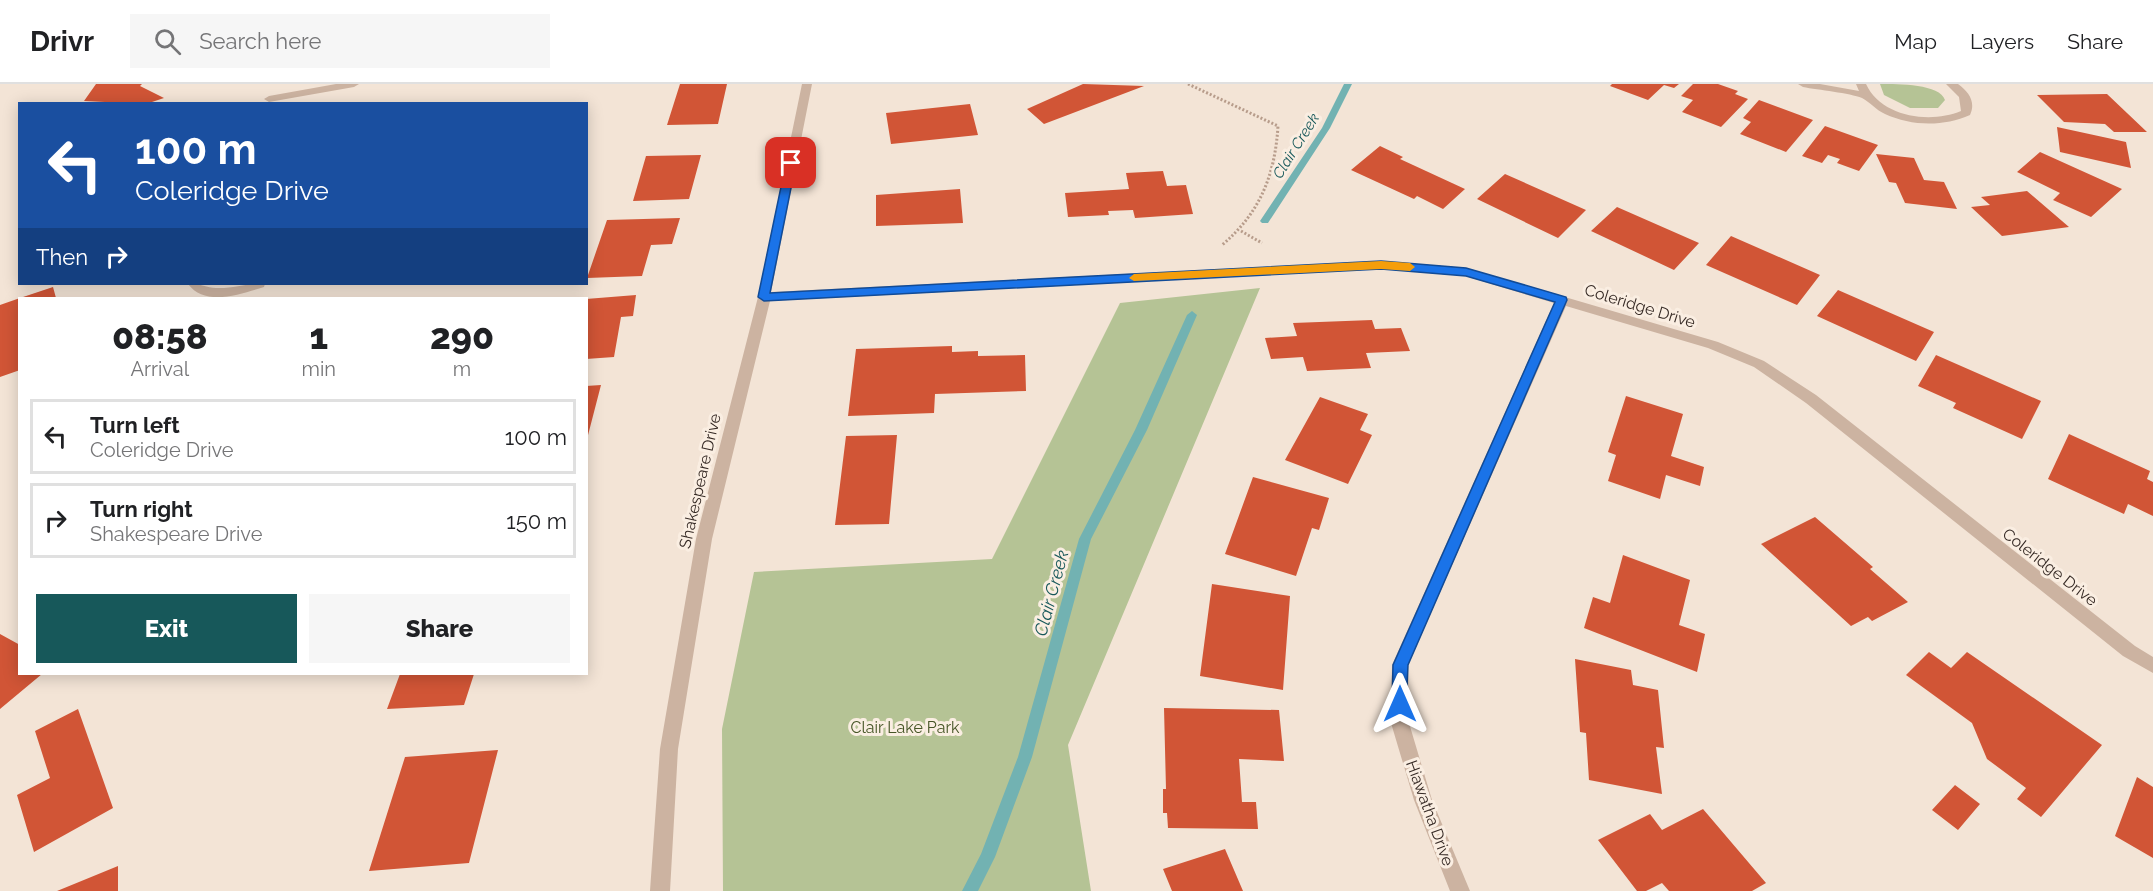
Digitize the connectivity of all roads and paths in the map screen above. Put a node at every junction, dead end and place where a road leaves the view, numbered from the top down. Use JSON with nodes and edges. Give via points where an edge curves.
{"nodes":[{"id":1,"x":264,"y":84,"type":"edge"},
{"id":2,"x":354,"y":84,"type":"edge"},
{"id":3,"x":807,"y":84,"type":"edge"},
{"id":4,"x":1188,"y":84,"type":"edge"},
{"id":5,"x":1803,"y":84,"type":"edge"},
{"id":6,"x":1861,"y":84,"type":"edge"},
{"id":7,"x":1951,"y":84,"type":"edge"},
{"id":8,"x":1867,"y":96,"type":"junction"},
{"id":9,"x":269,"y":101,"type":"edge"},
{"id":10,"x":1241,"y":231,"type":"junction"},
{"id":11,"x":1262,"y":243,"type":"dead end"},
{"id":12,"x":1222,"y":245,"type":"dead end"},
{"id":13,"x":196,"y":285,"type":"edge"},
{"id":14,"x":254,"y":285,"type":"edge"},
{"id":15,"x":764,"y":297,"type":"junction"},
{"id":16,"x":1562,"y":300,"type":"junction"},
{"id":17,"x":2153,"y":666,"type":"edge"},
{"id":18,"x":660,"y":891,"type":"edge"},
{"id":19,"x":1460,"y":891,"type":"edge"}],
"edges":[{"from":1,"to":9,"type":"street"},
{"from":2,"to":9,"type":"street"},
{"from":3,"to":15,"type":"street","name":"Shakespeare Drive"},
{"from":4,"to":10,"type":"path","via":[[1278,126],[1277,155],[1261,201]]},
{"from":5,"to":8,"type":"street"},
{"from":6,"to":8,"type":"street"},
{"from":7,"to":8,"type":"street","via":[[1969,106],[1966,113],[1944,122],[1901,116]]},
{"from":10,"to":11,"type":"path"},
{"from":10,"to":12,"type":"path"},
{"from":13,"to":14,"type":"street","via":[[222,292]]},
{"from":15,"to":16,"type":"street","name":"Coleridge Drive","via":[[1381,265],[1466,272]]},
{"from":15,"to":18,"type":"street","name":"Shakespeare Drive","via":[[704,539],[669,749]]},
{"from":16,"to":17,"type":"street","name":"Coleridge Drive","via":[[1713,345],[1781,377]]},
{"from":16,"to":19,"type":"street","name":"Hiawatha Drive","via":[[1400,665],[1400,723],[1423,800]]}]}
